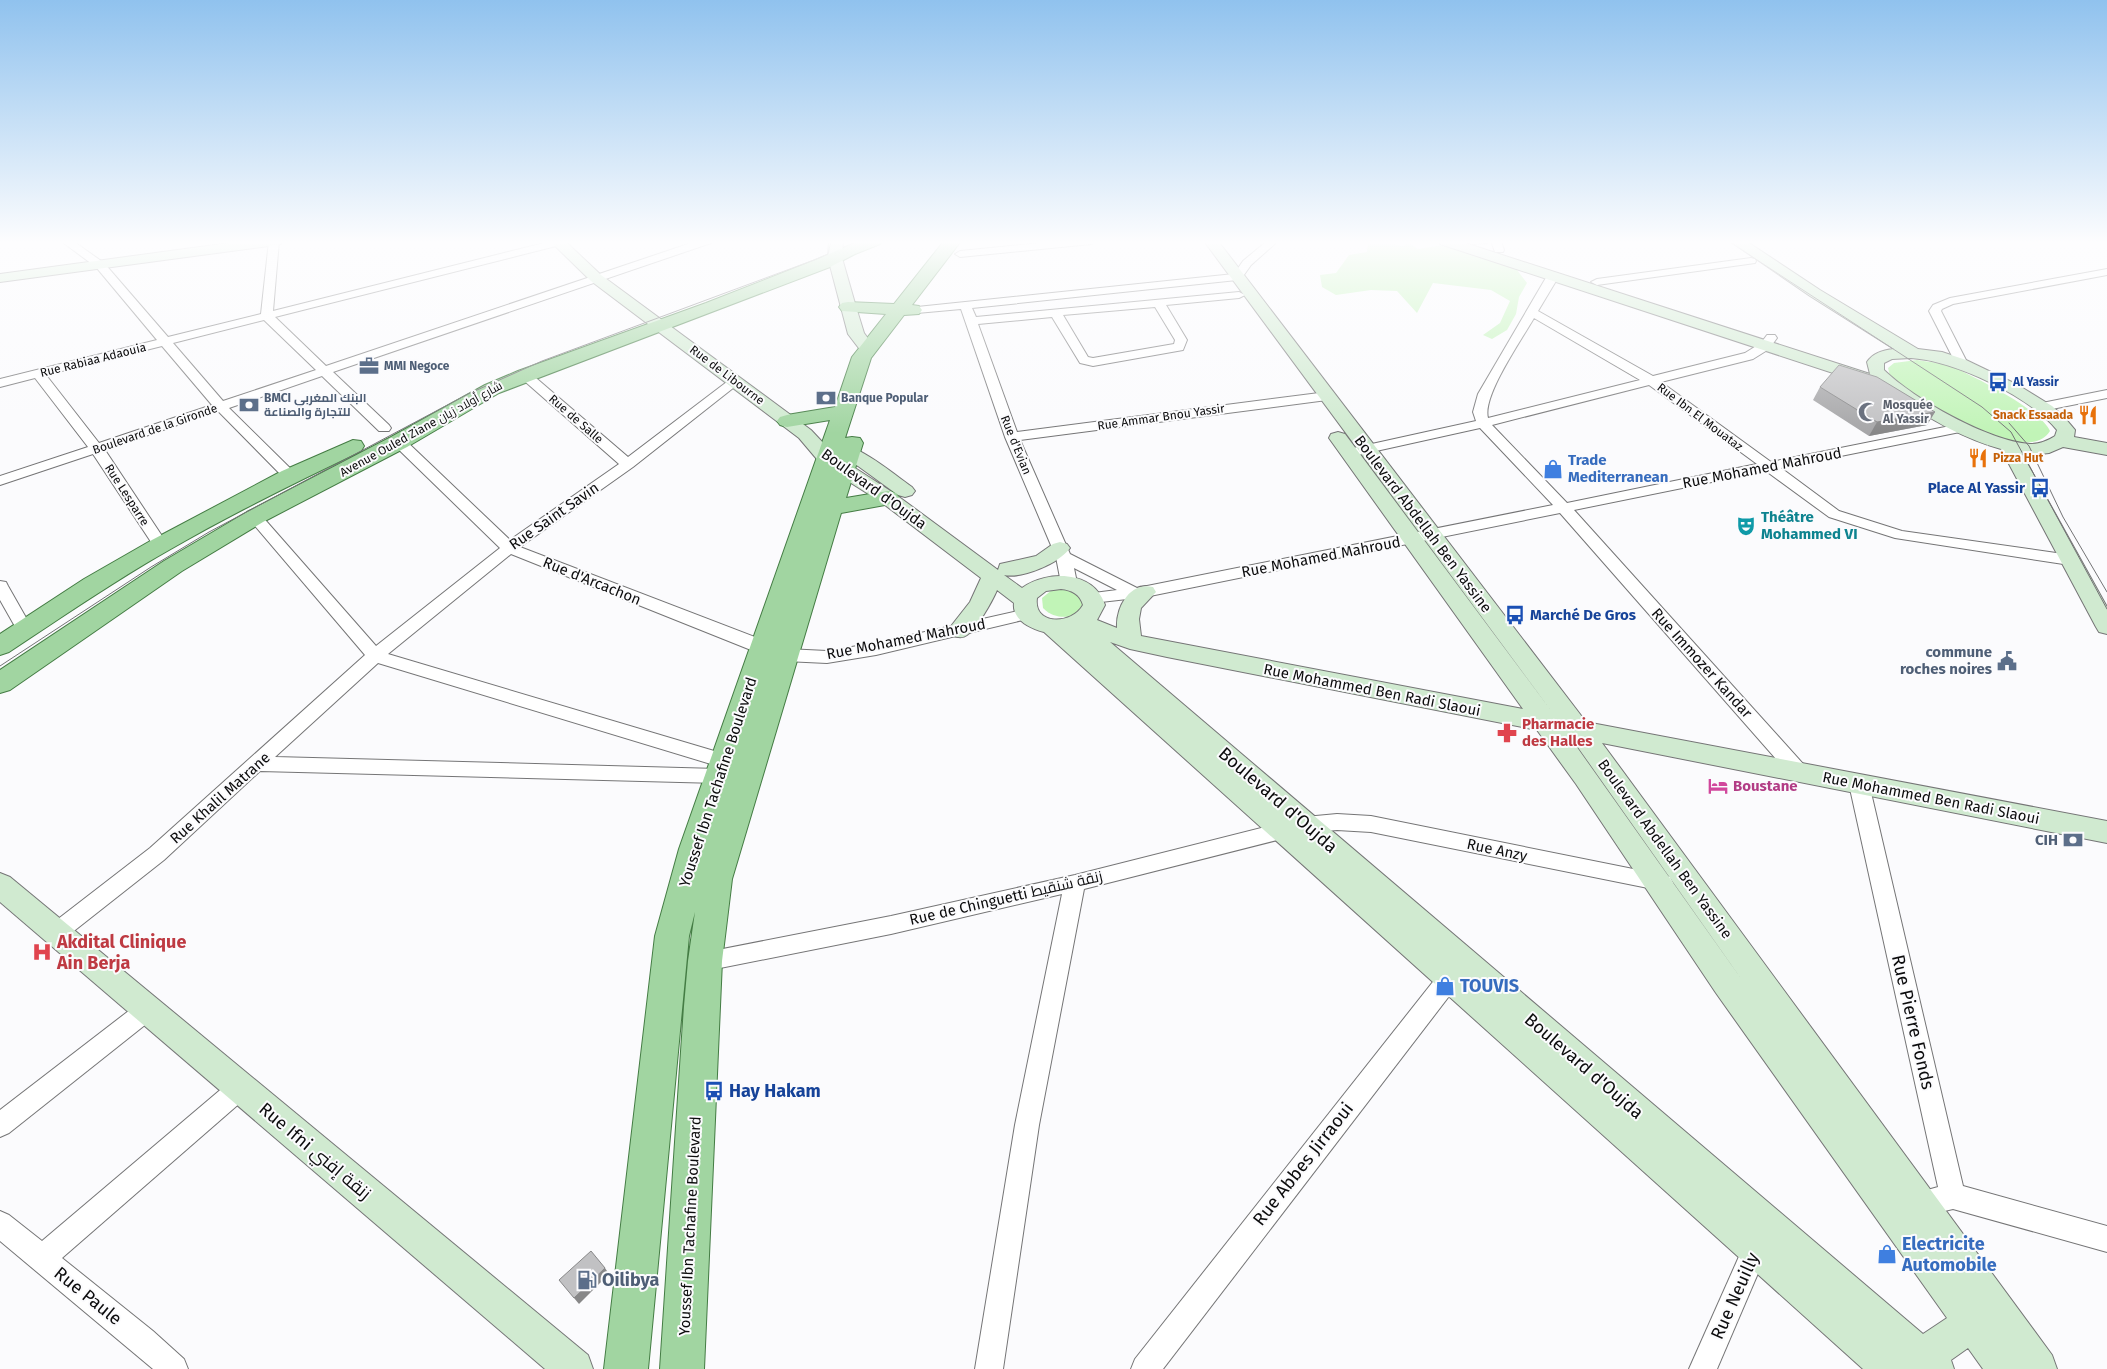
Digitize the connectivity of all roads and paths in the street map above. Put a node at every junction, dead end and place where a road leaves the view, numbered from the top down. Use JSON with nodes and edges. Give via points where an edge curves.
{"nodes":[{"id":1,"x":134,"y":305,"type":"edge"},
{"id":2,"x":268,"y":305,"type":"edge"},
{"id":3,"x":311,"y":305,"type":"edge"},
{"id":4,"x":517,"y":305,"type":"edge"},
{"id":5,"x":632,"y":305,"type":"edge"},
{"id":6,"x":716,"y":305,"type":"edge"},
{"id":7,"x":912,"y":305,"type":"edge"},
{"id":8,"x":977,"y":305,"type":"edge"},
{"id":9,"x":1140,"y":305,"type":"edge"},
{"id":10,"x":1161,"y":305,"type":"edge"},
{"id":11,"x":1247,"y":305,"type":"edge"},
{"id":12,"x":1251,"y":305,"type":"edge"},
{"id":13,"x":1537,"y":305,"type":"edge"},
{"id":14,"x":1647,"y":305,"type":"edge"},
{"id":15,"x":1662,"y":305,"type":"edge"},
{"id":16,"x":1817,"y":305,"type":"edge"},
{"id":17,"x":1834,"y":305,"type":"edge"},
{"id":18,"x":1942,"y":305,"type":"edge"},
{"id":19,"x":966,"y":306,"type":"junction"},
{"id":20,"x":848,"y":307,"type":"joint"},
{"id":21,"x":908,"y":310,"type":"junction"},
{"id":22,"x":1056,"y":313,"type":"junction"},
{"id":23,"x":1533,"y":313,"type":"junction"},
{"id":24,"x":267,"y":316,"type":"junction"},
{"id":25,"x":652,"y":320,"type":"junction"},
{"id":26,"x":970,"y":321,"type":"junction"},
{"id":27,"x":166,"y":342,"type":"junction"},
{"id":28,"x":1768,"y":342,"type":"junction"},
{"id":29,"x":868,"y":348,"type":"junction"},
{"id":30,"x":1913,"y":353,"type":"junction"},
{"id":31,"x":1891,"y":354,"type":"junction"},
{"id":32,"x":1962,"y":364,"type":"junction"},
{"id":33,"x":324,"y":371,"type":"junction"},
{"id":34,"x":1876,"y":371,"type":"junction"},
{"id":35,"x":38,"y":374,"type":"junction"},
{"id":36,"x":525,"y":375,"type":"junction"},
{"id":37,"x":736,"y":381,"type":"junction"},
{"id":38,"x":1652,"y":381,"type":"junction"},
{"id":39,"x":0,"y":383,"type":"edge"},
{"id":40,"x":1894,"y":388,"type":"junction"},
{"id":41,"x":2107,"y":394,"type":"edge"},
{"id":42,"x":1318,"y":397,"type":"junction"},
{"id":43,"x":221,"y":407,"type":"junction"},
{"id":44,"x":2042,"y":407,"type":"junction"},
{"id":45,"x":842,"y":412,"type":"junction"},
{"id":46,"x":787,"y":421,"type":"junction"},
{"id":47,"x":1483,"y":423,"type":"junction"},
{"id":48,"x":1960,"y":428,"type":"junction"},
{"id":49,"x":804,"y":434,"type":"joint"},
{"id":50,"x":392,"y":435,"type":"junction"},
{"id":51,"x":2064,"y":436,"type":"junction"},
{"id":52,"x":1012,"y":437,"type":"junction"},
{"id":53,"x":2107,"y":445,"type":"edge"},
{"id":54,"x":2008,"y":446,"type":"junction"},
{"id":55,"x":97,"y":449,"type":"junction"},
{"id":56,"x":2107,"y":449,"type":"edge"},
{"id":57,"x":1366,"y":450,"type":"junction"},
{"id":58,"x":1349,"y":453,"type":"junction"},
{"id":59,"x":838,"y":457,"type":"junction"},
{"id":60,"x":628,"y":464,"type":"junction"},
{"id":61,"x":1768,"y":467,"type":"junction"},
{"id":62,"x":290,"y":476,"type":"junction"},
{"id":63,"x":0,"y":481,"type":"edge"},
{"id":64,"x":888,"y":498,"type":"junction"},
{"id":65,"x":831,"y":508,"type":"junction"},
{"id":66,"x":1564,"y":508,"type":"junction"},
{"id":67,"x":255,"y":517,"type":"junction"},
{"id":68,"x":1421,"y":537,"type":"junction"},
{"id":69,"x":160,"y":545,"type":"junction"},
{"id":70,"x":509,"y":548,"type":"junction"},
{"id":71,"x":1062,"y":552,"type":"junction"},
{"id":72,"x":2070,"y":560,"type":"junction"},
{"id":73,"x":1000,"y":572,"type":"junction"},
{"id":74,"x":1068,"y":583,"type":"junction"},
{"id":75,"x":0,"y":586,"type":"edge"},
{"id":76,"x":1140,"y":593,"type":"junction"},
{"id":77,"x":1092,"y":598,"type":"junction"},
{"id":78,"x":1049,"y":612,"type":"junction"},
{"id":79,"x":2107,"y":627,"type":"edge"},
{"id":80,"x":25,"y":630,"type":"junction"},
{"id":81,"x":959,"y":630,"type":"junction"},
{"id":82,"x":1130,"y":640,"type":"junction"},
{"id":83,"x":0,"y":646,"type":"edge"},
{"id":84,"x":1167,"y":649,"type":"junction"},
{"id":85,"x":773,"y":651,"type":"junction"},
{"id":86,"x":376,"y":656,"type":"junction"},
{"id":87,"x":1519,"y":668,"type":"junction"},
{"id":88,"x":0,"y":683,"type":"edge"},
{"id":89,"x":1152,"y":698,"type":"junction"},
{"id":90,"x":1546,"y":724,"type":"junction"},
{"id":91,"x":1579,"y":730,"type":"junction"},
{"id":92,"x":259,"y":764,"type":"junction"},
{"id":93,"x":721,"y":769,"type":"junction"},
{"id":94,"x":1798,"y":771,"type":"junction"},
{"id":95,"x":1859,"y":784,"type":"junction"},
{"id":96,"x":1295,"y":828,"type":"junction"},
{"id":97,"x":2107,"y":832,"type":"edge"},
{"id":98,"x":1689,"y":881,"type":"junction"},
{"id":99,"x":1075,"y":883,"type":"junction"},
{"id":100,"x":1658,"y":883,"type":"junction"},
{"id":101,"x":0,"y":885,"type":"edge"},
{"id":102,"x":57,"y":932,"type":"junction"},
{"id":103,"x":705,"y":961,"type":"junction"},
{"id":104,"x":1456,"y":969,"type":"junction"},
{"id":105,"x":1762,"y":982,"type":"junction"},
{"id":106,"x":1727,"y":984,"type":"junction"},
{"id":107,"x":148,"y":1010,"type":"junction"},
{"id":108,"x":240,"y":1088,"type":"junction"},
{"id":109,"x":0,"y":1125,"type":"edge"},
{"id":110,"x":1953,"y":1196,"type":"junction"},
{"id":111,"x":1918,"y":1204,"type":"junction"},
{"id":112,"x":1889,"y":1210,"type":"junction"},
{"id":113,"x":0,"y":1224,"type":"edge"},
{"id":114,"x":1760,"y":1237,"type":"junction"},
{"id":115,"x":2107,"y":1239,"type":"edge"},
{"id":116,"x":42,"y":1258,"type":"junction"},
{"id":117,"x":1973,"y":1323,"type":"junction"},
{"id":118,"x":1913,"y":1366,"type":"edge"},
{"id":119,"x":174,"y":1369,"type":"edge"},
{"id":120,"x":574,"y":1369,"type":"edge"},
{"id":121,"x":626,"y":1369,"type":"edge"},
{"id":122,"x":682,"y":1369,"type":"edge"},
{"id":123,"x":989,"y":1369,"type":"edge"},
{"id":124,"x":1145,"y":1369,"type":"edge"},
{"id":125,"x":1703,"y":1369,"type":"edge"},
{"id":126,"x":2006,"y":1369,"type":"edge"},
{"id":127,"x":2038,"y":1369,"type":"edge"}],
"edges":[{"from":1,"to":27,"type":"street"},
{"from":2,"to":24,"type":"street"},
{"from":3,"to":24,"type":"street","name":"Rue Rabiaa Adaouia"},
{"from":4,"to":33,"type":"street","name":"Boulevard de la Gironde"},
{"from":5,"to":25,"type":"street","name":"Rue de Libourne"},
{"from":6,"to":25,"type":"main road","name":"Avenue Ouled Ziane شارع أولاد زيان"},
{"from":7,"to":21,"type":"main road","name":"Youssef Ibn Tachafine Boulevard"},
{"from":8,"to":19,"type":"street"},
{"from":9,"to":22,"type":"street"},
{"from":10,"to":22,"type":"street","via":[[1181,340],[1179,347],[1093,362],[1084,360]]},
{"from":11,"to":42,"type":"street","name":"Boulevard Abdellah Ben Yassine"},
{"from":12,"to":42,"type":"street","name":"Boulevard Abdellah Ben Yassine"},
{"from":13,"to":23,"type":"street"},
{"from":14,"to":28,"type":"street"},
{"from":15,"to":28,"type":"street"},
{"from":16,"to":31,"type":"street"},
{"from":17,"to":30,"type":"street"},
{"from":18,"to":32,"type":"street","via":[[1935,311]]},
{"from":19,"to":21,"type":"street"},
{"from":19,"to":26,"type":"street","name":"Rue d'Evian"},
{"from":20,"to":21,"type":"main road"},
{"from":20,"to":29,"type":"street","via":[[856,334]]},
{"from":21,"to":29,"type":"main road","name":"Youssef Ibn Tachafine Boulevard"},
{"from":21,"to":59,"type":"main road","name":"Youssef Ibn Tachafine Boulevard","via":[[869,377]]},
{"from":22,"to":26,"type":"street"},
{"from":23,"to":38,"type":"street","name":"Rue Ibn El Mouataz"},
{"from":23,"to":47,"type":"street","via":[[1484,394],[1480,412]]},
{"from":24,"to":27,"type":"street","name":"Rue Rabiaa Adaouia"},
{"from":24,"to":33,"type":"street","name":"Rue d'Arcachon"},
{"from":25,"to":36,"type":"main road","name":"Avenue Ouled Ziane شارع أولاد زيان"},
{"from":25,"to":37,"type":"street","name":"Rue de Libourne"},
{"from":25,"to":50,"type":"main road","name":"Avenue Ouled Ziane شارع أولاد زيان","via":[[490,372]]},
{"from":26,"to":52,"type":"street","name":"Rue d'Evian"},
{"from":27,"to":35,"type":"street","name":"Rue Rabiaa Adaouia"},
{"from":27,"to":43,"type":"street"},
{"from":28,"to":34,"type":"street"},
{"from":28,"to":38,"type":"street","via":[[1749,356]]},
{"from":28,"to":40,"type":"street"},
{"from":29,"to":45,"type":"main road","name":"Youssef Ibn Tachafine Boulevard"},
{"from":30,"to":31,"type":"street"},
{"from":30,"to":32,"type":"street"},
{"from":31,"to":34,"type":"street","via":[[1875,362]]},
{"from":32,"to":44,"type":"street"},
{"from":33,"to":43,"type":"street","name":"Boulevard de la Gironde"},
{"from":33,"to":50,"type":"street","name":"Rue d'Arcachon"},
{"from":34,"to":40,"type":"street"},
{"from":35,"to":39,"type":"street","name":"Rue Rabiaa Adaouia"},
{"from":35,"to":55,"type":"street","name":"Rue Lesparre"},
{"from":36,"to":50,"type":"main road","name":"Avenue Ouled Ziane شارع أولاد زيان"},
{"from":36,"to":60,"type":"street","name":"Rue de Salle"},
{"from":37,"to":46,"type":"street","name":"Rue de Libourne"},
{"from":37,"to":60,"type":"street","name":"Rue Saint Savin"},
{"from":38,"to":47,"type":"street"},
{"from":38,"to":61,"type":"street","name":"Rue Ibn El Mouataz"},
{"from":40,"to":48,"type":"street"},
{"from":41,"to":44,"type":"street"},
{"from":42,"to":52,"type":"street","name":"Rue Ammar Bnou Yassir"},
{"from":42,"to":57,"type":"street","name":"Boulevard Abdellah Ben Yassine"},
{"from":42,"to":58,"type":"street","name":"Boulevard Abdellah Ben Yassine"},
{"from":43,"to":55,"type":"street","name":"Boulevard de la Gironde"},
{"from":43,"to":62,"type":"street"},
{"from":44,"to":51,"type":"street","via":[[2058,419]]},
{"from":45,"to":46,"type":"main road"},
{"from":45,"to":59,"type":"main road","name":"Youssef Ibn Tachafine Boulevard"},
{"from":46,"to":49,"type":"street","name":"Rue de Libourne"},
{"from":47,"to":57,"type":"street"},
{"from":47,"to":66,"type":"street","name":"Rue Immozer Kandar"},
{"from":48,"to":54,"type":"street"},
{"from":48,"to":61,"type":"street","name":"Rue Mohamed Mahroud"},
{"from":49,"to":59,"type":"street","name":"Boulevard d'Oujda"},
{"from":50,"to":62,"type":"main road","name":"Avenue Ouled Ziane شارع أولاد زيان","via":[[347,449]]},
{"from":50,"to":67,"type":"main road","name":"Avenue Ouled Ziane شارع أولاد زيان"},
{"from":50,"to":70,"type":"street","name":"Rue d'Arcachon"},
{"from":51,"to":53,"type":"street"},
{"from":51,"to":54,"type":"street","via":[[2043,447]]},
{"from":51,"to":56,"type":"street"},
{"from":52,"to":71,"type":"street","name":"Rue d'Evian"},
{"from":54,"to":72,"type":"street"},
{"from":55,"to":63,"type":"street","name":"Boulevard de la Gironde"},
{"from":55,"to":69,"type":"street","name":"Rue Lesparre"},
{"from":57,"to":58,"type":"street"},
{"from":57,"to":68,"type":"street","name":"Boulevard Abdellah Ben Yassine"},
{"from":58,"to":68,"type":"street","name":"Boulevard Abdellah Ben Yassine"},
{"from":59,"to":64,"type":"street","name":"Boulevard d'Oujda"},
{"from":59,"to":65,"type":"main road","name":"Youssef Ibn Tachafine Boulevard"},
{"from":59,"to":73,"type":"street","name":"Boulevard d'Oujda","via":[[877,470]]},
{"from":59,"to":85,"type":"main road","name":"Youssef Ibn Tachafine Boulevard"},
{"from":60,"to":70,"type":"street","name":"Rue Saint Savin"},
{"from":61,"to":66,"type":"street","name":"Rue Mohamed Mahroud"},
{"from":61,"to":72,"type":"street","name":"Rue Ibn El Mouataz","via":[[1834,514],[1866,526]]},
{"from":62,"to":69,"type":"main road","name":"Avenue Ouled Ziane شارع أولاد زيان"},
{"from":64,"to":65,"type":"main road"},
{"from":64,"to":73,"type":"street","name":"Boulevard d'Oujda"},
{"from":65,"to":85,"type":"main road","name":"Youssef Ibn Tachafine Boulevard"},
{"from":66,"to":68,"type":"street","name":"Rue Mohamed Mahroud"},
{"from":66,"to":94,"type":"street","name":"Rue Immozer Kandar"},
{"from":67,"to":86,"type":"street"},
{"from":67,"to":88,"type":"main road","name":"Avenue Ouled Ziane شارع أولاد زيان","via":[[173,566]]},
{"from":68,"to":76,"type":"street","name":"Rue Mohamed Mahroud"},
{"from":68,"to":87,"type":"street","name":"Boulevard Abdellah Ben Yassine"},
{"from":69,"to":80,"type":"main road","name":"Avenue Ouled Ziane شارع أولاد زيان"},
{"from":70,"to":85,"type":"street","name":"Rue d'Arcachon"},
{"from":70,"to":86,"type":"street","name":"Rue Saint Savin"},
{"from":71,"to":73,"type":"street"},
{"from":71,"to":74,"type":"street","name":"Rue d'Evian"},
{"from":71,"to":76,"type":"street"},
{"from":72,"to":79,"type":"street"},
{"from":73,"to":78,"type":"street","name":"Boulevard d'Oujda"},
{"from":73,"to":81,"type":"street"},
{"from":74,"to":77,"type":"main road","via":[[1082,587]]},
{"from":74,"to":78,"type":"main road","via":[[1047,583]]},
{"from":75,"to":80,"type":"street"},
{"from":76,"to":77,"type":"street","name":"Rue Mohamed Mahroud"},
{"from":76,"to":82,"type":"street","via":[[1129,609]]},
{"from":77,"to":78,"type":"street","via":[[1092,611]]},
{"from":78,"to":81,"type":"street","name":"Rue Mohamed Mahroud"},
{"from":78,"to":82,"type":"street","name":"Rue Mohammed Ben Radi Slaoui"},
{"from":78,"to":89,"type":"street","name":"Boulevard d'Oujda"},
{"from":80,"to":83,"type":"main road","name":"Avenue Ouled Ziane شارع أولاد زيان"},
{"from":81,"to":85,"type":"street","name":"Rue Mohamed Mahroud","via":[[841,655],[806,657]]},
{"from":82,"to":84,"type":"street","name":"Rue Mohammed Ben Radi Slaoui"},
{"from":84,"to":89,"type":"street","via":[[1149,667],[1146,676]]},
{"from":84,"to":90,"type":"street","name":"Rue Mohammed Ben Radi Slaoui"},
{"from":85,"to":93,"type":"main road","name":"Youssef Ibn Tachafine Boulevard"},
{"from":85,"to":103,"type":"main road","name":"Youssef Ibn Tachafine Boulevard","via":[[716,879]]},
{"from":86,"to":92,"type":"street","name":"Rue Khalil Matrane"},
{"from":86,"to":93,"type":"street"},
{"from":87,"to":90,"type":"street","name":"Boulevard Abdellah Ben Yassine"},
{"from":87,"to":91,"type":"street","name":"Boulevard Abdellah Ben Yassine"},
{"from":89,"to":96,"type":"street","name":"Boulevard d'Oujda"},
{"from":90,"to":91,"type":"street","name":"Rue Mohammed Ben Radi Slaoui"},
{"from":90,"to":100,"type":"street","name":"Boulevard Abdellah Ben Yassine"},
{"from":91,"to":94,"type":"street","name":"Rue Mohammed Ben Radi Slaoui"},
{"from":91,"to":98,"type":"street","name":"Boulevard Abdellah Ben Yassine"},
{"from":92,"to":93,"type":"street"},
{"from":92,"to":102,"type":"street","name":"Rue Khalil Matrane","via":[[157,854]]},
{"from":93,"to":121,"type":"main road","name":"Youssef Ibn Tachafine Boulevard","via":[[672,936]]},
{"from":94,"to":95,"type":"street","name":"Rue Mohammed Ben Radi Slaoui"},
{"from":95,"to":97,"type":"street","name":"Rue Mohammed Ben Radi Slaoui"},
{"from":95,"to":110,"type":"street","name":"Rue Pierre Fonds"},
{"from":96,"to":99,"type":"street","name":"Rue de Chinguetti زنقة شنقيط"},
{"from":96,"to":100,"type":"street","name":"Rue Anzy","via":[[1337,822],[1371,824]]},
{"from":96,"to":104,"type":"street","name":"Boulevard d'Oujda"},
{"from":98,"to":100,"type":"street","name":"Rue Anzy"},
{"from":98,"to":105,"type":"street","name":"Boulevard Abdellah Ben Yassine"},
{"from":99,"to":103,"type":"street","name":"Rue de Chinguetti زنقة شنقيط","via":[[891,925]]},
{"from":99,"to":123,"type":"street","via":[[1027,1125]]},
{"from":100,"to":106,"type":"street","name":"Boulevard Abdellah Ben Yassine"},
{"from":101,"to":102,"type":"street","name":"Rue Ifni زنقة إفني"},
{"from":102,"to":107,"type":"street","name":"Rue Ifni زنقة إفني"},
{"from":103,"to":122,"type":"main road","name":"Youssef Ibn Tachafine Boulevard"},
{"from":104,"to":114,"type":"street","name":"Boulevard d'Oujda"},
{"from":104,"to":124,"type":"street","name":"Rue Abbes Jirraoui"},
{"from":105,"to":106,"type":"street"},
{"from":105,"to":111,"type":"street","name":"Boulevard Abdellah Ben Yassine"},
{"from":106,"to":112,"type":"street","name":"Boulevard Abdellah Ben Yassine"},
{"from":107,"to":108,"type":"street","name":"Rue Ifni زنقة إفني"},
{"from":107,"to":109,"type":"street"},
{"from":108,"to":116,"type":"street"},
{"from":108,"to":120,"type":"street","name":"Rue Ifni زنقة إفني"},
{"from":110,"to":111,"type":"street"},
{"from":110,"to":115,"type":"street"},
{"from":111,"to":112,"type":"street"},
{"from":111,"to":127,"type":"street","name":"Boulevard Abdellah Ben Yassine"},
{"from":112,"to":117,"type":"street","name":"Boulevard Abdellah Ben Yassine"},
{"from":113,"to":116,"type":"street","name":"Rue Paule"},
{"from":114,"to":118,"type":"street","name":"Boulevard d'Oujda"},
{"from":114,"to":125,"type":"street","name":"Rue Neuilly"},
{"from":116,"to":119,"type":"street","name":"Rue Paule"},
{"from":117,"to":118,"type":"street"},
{"from":117,"to":126,"type":"street","name":"Boulevard Abdellah Ben Yassine"}]}
